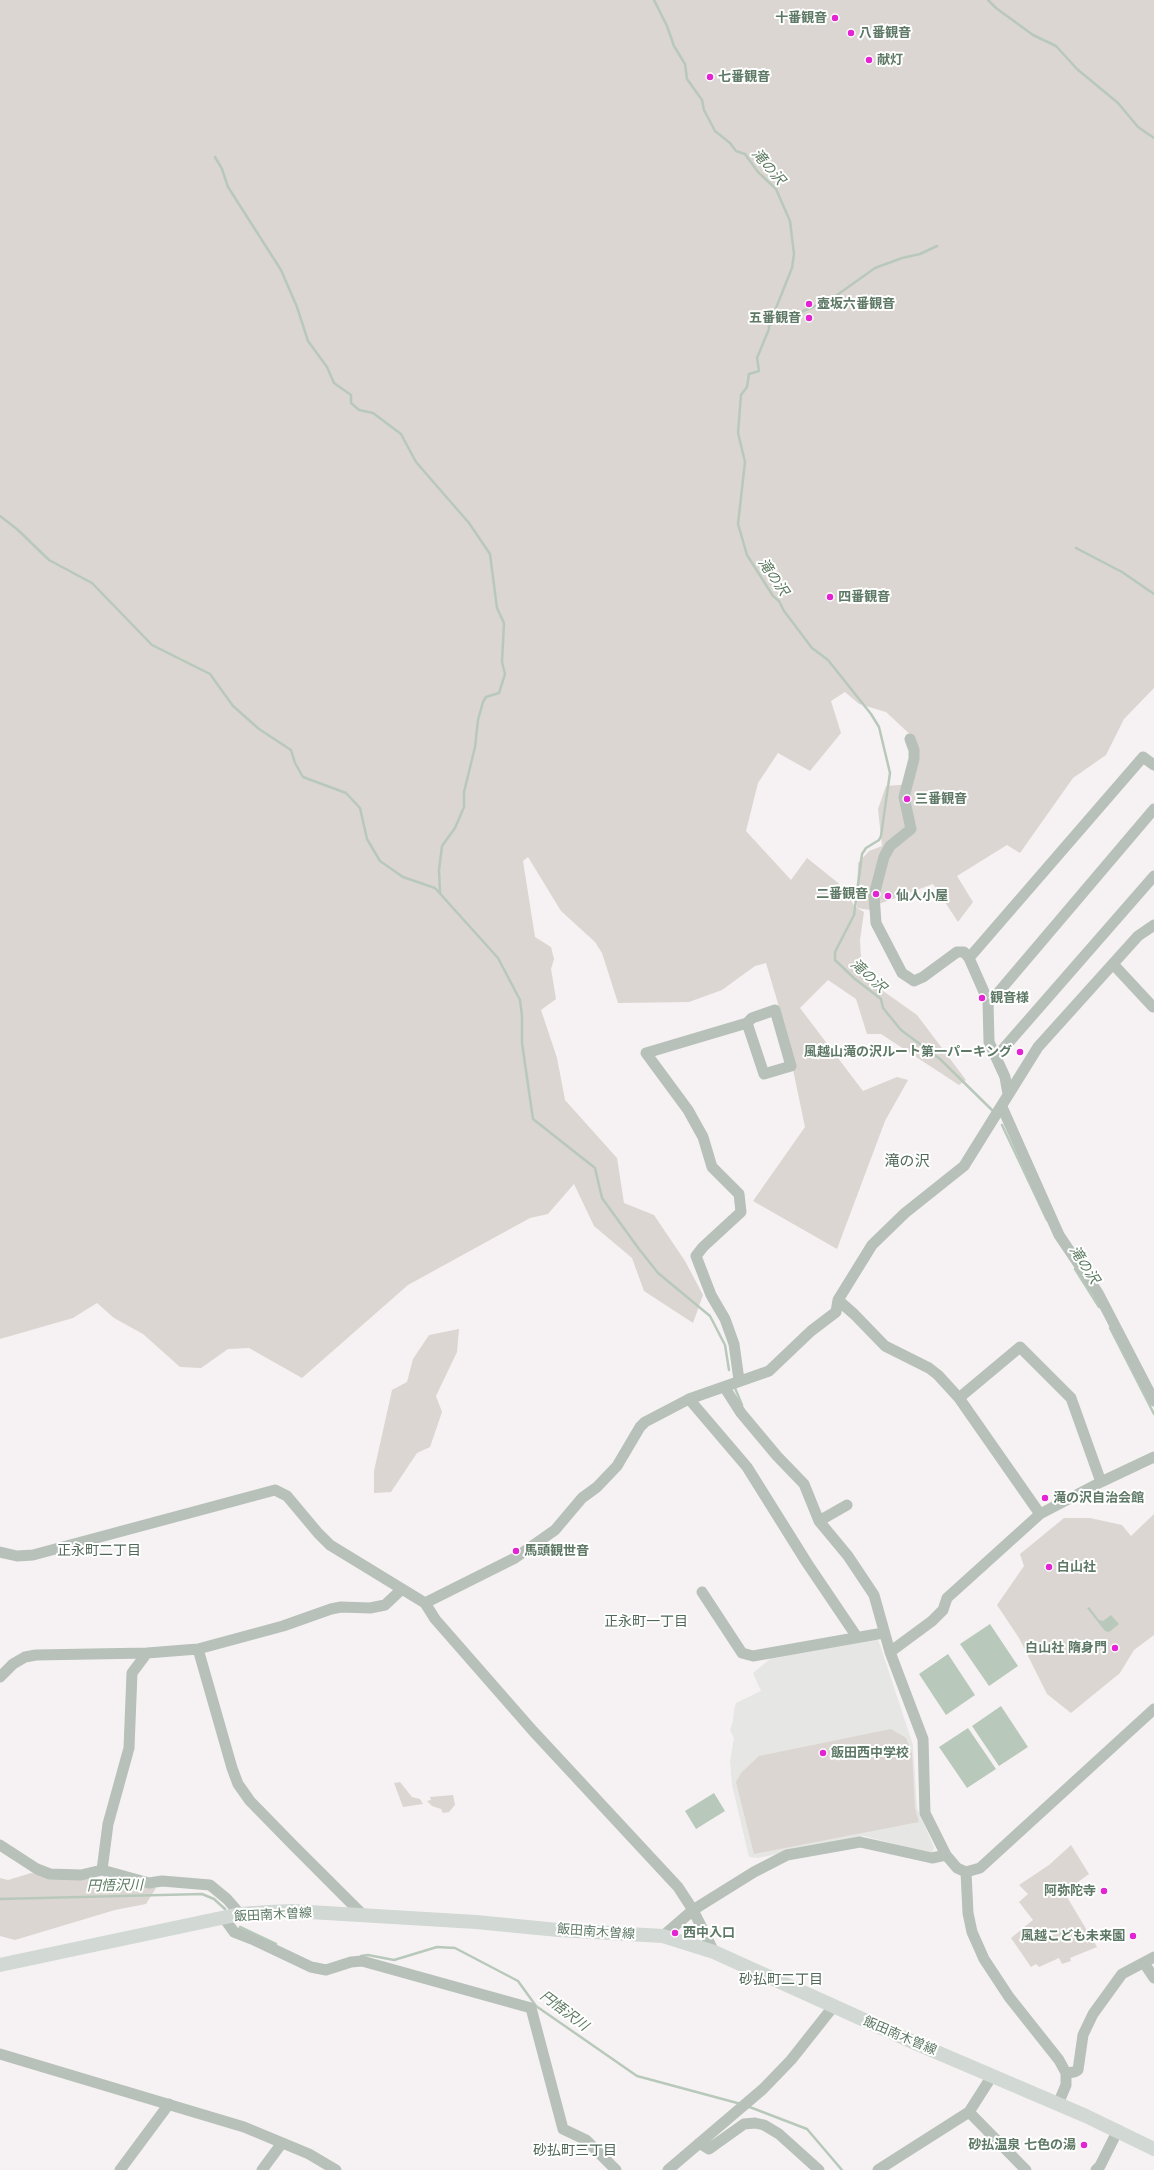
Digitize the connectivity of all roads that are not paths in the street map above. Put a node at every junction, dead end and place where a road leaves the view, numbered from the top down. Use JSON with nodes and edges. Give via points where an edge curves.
{"nodes":[{"id":1,"x":910,"y":739,"type":"dead end"},
{"id":2,"x":1154,"y":765,"type":"edge"},
{"id":3,"x":1154,"y":809,"type":"edge"},
{"id":4,"x":1154,"y":876,"type":"edge"},
{"id":5,"x":1154,"y":925,"type":"edge"},
{"id":6,"x":970,"y":958,"type":"junction"},
{"id":7,"x":1113,"y":964,"type":"junction"},
{"id":8,"x":988,"y":1001,"type":"junction"},
{"id":9,"x":1153,"y":1007,"type":"edge"},
{"id":10,"x":747,"y":1024,"type":"junction"},
{"id":11,"x":996,"y":1057,"type":"junction"},
{"id":12,"x":1008,"y":1094,"type":"junction"},
{"id":13,"x":1002,"y":1107,"type":"junction"},
{"id":14,"x":838,"y":1300,"type":"junction"},
{"id":15,"x":739,"y":1380,"type":"junction"},
{"id":16,"x":725,"y":1388,"type":"junction"},
{"id":17,"x":959,"y":1398,"type":"junction"},
{"id":18,"x":689,"y":1399,"type":"junction"},
{"id":19,"x":1154,"y":1402,"type":"edge"},
{"id":20,"x":1154,"y":1457,"type":"edge"},
{"id":21,"x":1101,"y":1482,"type":"junction"},
{"id":22,"x":847,"y":1505,"type":"dead end"},
{"id":23,"x":1040,"y":1514,"type":"junction"},
{"id":24,"x":819,"y":1521,"type":"junction"},
{"id":25,"x":0,"y":1552,"type":"edge"},
{"id":26,"x":402,"y":1589,"type":"junction"},
{"id":27,"x":702,"y":1592,"type":"dead end"},
{"id":28,"x":425,"y":1604,"type":"junction"},
{"id":29,"x":883,"y":1632,"type":"junction"},
{"id":30,"x":857,"y":1637,"type":"junction"},
{"id":31,"x":198,"y":1649,"type":"junction"},
{"id":32,"x":890,"y":1652,"type":"junction"},
{"id":33,"x":147,"y":1653,"type":"junction"},
{"id":34,"x":0,"y":1677,"type":"edge"},
{"id":35,"x":1154,"y":1709,"type":"edge"},
{"id":36,"x":0,"y":1845,"type":"edge"},
{"id":37,"x":946,"y":1855,"type":"junction"},
{"id":38,"x":102,"y":1870,"type":"junction"},
{"id":39,"x":966,"y":1872,"type":"junction"},
{"id":40,"x":693,"y":1910,"type":"junction"},
{"id":41,"x":240,"y":1914,"type":"junction"},
{"id":42,"x":363,"y":1916,"type":"junction"},
{"id":43,"x":224,"y":1918,"type":"junction"},
{"id":44,"x":663,"y":1936,"type":"junction"},
{"id":45,"x":714,"y":1952,"type":"junction"},
{"id":46,"x":1154,"y":1957,"type":"edge"},
{"id":47,"x":1144,"y":1963,"type":"junction"},
{"id":48,"x":0,"y":1965,"type":"edge"},
{"id":49,"x":1154,"y":1978,"type":"edge"},
{"id":50,"x":833,"y":2007,"type":"junction"},
{"id":51,"x":0,"y":2054,"type":"edge"},
{"id":52,"x":1066,"y":2073,"type":"junction"},
{"id":53,"x":992,"y":2076,"type":"junction"},
{"id":54,"x":170,"y":2104,"type":"junction"},
{"id":55,"x":1058,"y":2104,"type":"junction"},
{"id":56,"x":969,"y":2112,"type":"junction"},
{"id":57,"x":1118,"y":2130,"type":"junction"},
{"id":58,"x":282,"y":2143,"type":"junction"},
{"id":59,"x":699,"y":2143,"type":"junction"},
{"id":60,"x":1153,"y":2145,"type":"edge"},
{"id":61,"x":120,"y":2170,"type":"edge"},
{"id":62,"x":262,"y":2170,"type":"edge"},
{"id":63,"x":336,"y":2170,"type":"edge"},
{"id":64,"x":616,"y":2170,"type":"edge"},
{"id":65,"x":668,"y":2170,"type":"edge"},
{"id":66,"x":819,"y":2170,"type":"edge"},
{"id":67,"x":878,"y":2170,"type":"edge"},
{"id":68,"x":1026,"y":2170,"type":"edge"},
{"id":69,"x":1096,"y":2170,"type":"edge"}],
"edges":[{"from":1,"to":6,"type":"street","via":[[914,759],[904,797],[910,829],[890,846],[882,862],[874,895],[876,923],[902,974],[914,981],[957,952],[964,952]]},
{"from":2,"to":6,"type":"street","via":[[1143,757]]},
{"from":3,"to":8,"type":"street","via":[[997,994]]},
{"from":4,"to":11,"type":"street"},
{"from":5,"to":7,"type":"street","via":[[1138,936]]},
{"from":6,"to":8,"type":"street"},
{"from":7,"to":9,"type":"street"},
{"from":7,"to":12,"type":"street","via":[[1038,1047]]},
{"from":8,"to":11,"type":"street","via":[[989,1042]]},
{"from":10,"to":10,"type":"street","via":[[752,1018],[776,1010],[791,1066],[764,1074]]},
{"from":10,"to":15,"type":"street","via":[[646,1053],[688,1110],[703,1137],[712,1167],[739,1194],[741,1212],[702,1247],[696,1256],[711,1295],[725,1318],[734,1344]]},
{"from":11,"to":12,"type":"street","via":[[1005,1077]]},
{"from":12,"to":13,"type":"street"},
{"from":13,"to":14,"type":"street","via":[[964,1166],[905,1213],[872,1245]]},
{"from":13,"to":19,"type":"street","via":[[1059,1235],[1098,1293]]},
{"from":14,"to":15,"type":"street","via":[[836,1312],[811,1331],[769,1371]]},
{"from":14,"to":17,"type":"street","via":[[885,1346],[929,1368]]},
{"from":15,"to":16,"type":"street"},
{"from":16,"to":18,"type":"street"},
{"from":16,"to":24,"type":"street","via":[[741,1413],[804,1484]]},
{"from":17,"to":21,"type":"street","via":[[1020,1347],[1071,1398]]},
{"from":17,"to":23,"type":"street"},
{"from":18,"to":28,"type":"street","via":[[640,1427],[617,1466],[597,1487],[582,1498],[555,1530],[515,1558]]},
{"from":18,"to":30,"type":"street","via":[[747,1467]]},
{"from":20,"to":21,"type":"street"},
{"from":21,"to":23,"type":"street"},
{"from":22,"to":24,"type":"street"},
{"from":23,"to":32,"type":"street","via":[[952,1593],[947,1598],[943,1610],[932,1621]]},
{"from":24,"to":29,"type":"street","via":[[848,1556],[874,1595]]},
{"from":25,"to":26,"type":"street","via":[[17,1556],[33,1555],[275,1490],[287,1496],[330,1545]]},
{"from":26,"to":28,"type":"street"},
{"from":26,"to":31,"type":"street","via":[[385,1605],[331,1609],[283,1626]]},
{"from":27,"to":30,"type":"street","via":[[742,1653],[753,1656]]},
{"from":28,"to":40,"type":"street","via":[[435,1619],[533,1731],[678,1888]]},
{"from":29,"to":30,"type":"street"},
{"from":29,"to":32,"type":"street"},
{"from":31,"to":33,"type":"street"},
{"from":31,"to":42,"type":"street","via":[[238,1784],[250,1801]]},
{"from":32,"to":37,"type":"street","via":[[923,1739],[925,1813]]},
{"from":33,"to":34,"type":"street","via":[[36,1655],[25,1657],[13,1664]]},
{"from":33,"to":38,"type":"street","via":[[132,1672],[129,1748],[108,1824]]},
{"from":35,"to":39,"type":"street","via":[[980,1868]]},
{"from":36,"to":38,"type":"street","via":[[27,1863],[50,1874],[81,1875]]},
{"from":37,"to":39,"type":"street","via":[[957,1868]]},
{"from":37,"to":40,"type":"street","via":[[932,1858],[860,1842],[787,1855]]},
{"from":38,"to":41,"type":"street","via":[[149,1883],[162,1881],[210,1885]]},
{"from":39,"to":52,"type":"street","via":[[968,1913],[972,1932],[984,1959]]},
{"from":40,"to":44,"type":"street"},
{"from":40,"to":45,"type":"street"},
{"from":41,"to":42,"type":"main road","name":"飯田南木曽線","via":[[293,1911]]},
{"from":41,"to":43,"type":"main road","name":"飯田南木曽線"},
{"from":42,"to":44,"type":"main road","name":"飯田南木曽線"},
{"from":43,"to":48,"type":"main road","name":"飯田南木曽線"},
{"from":43,"to":64,"type":"street","via":[[234,1932],[311,1967],[326,1970],[362,1961],[530,2008],[564,2129],[586,2140]]},
{"from":44,"to":45,"type":"main road","name":"飯田南木曽線"},
{"from":45,"to":50,"type":"main road","name":"飯田南木曽線"},
{"from":46,"to":47,"type":"street"},
{"from":47,"to":49,"type":"street"},
{"from":47,"to":52,"type":"street","via":[[1122,1974],[1093,2014],[1083,2035],[1078,2070]]},
{"from":50,"to":53,"type":"main road","name":"飯田南木曽線"},
{"from":50,"to":59,"type":"street","via":[[791,2060],[747,2103]]},
{"from":51,"to":54,"type":"street"},
{"from":52,"to":55,"type":"street","via":[[1066,2085]]},
{"from":53,"to":55,"type":"main road","name":"飯田南木曽線"},
{"from":53,"to":56,"type":"street"},
{"from":54,"to":58,"type":"street","via":[[244,2127]]},
{"from":54,"to":61,"type":"street"},
{"from":55,"to":57,"type":"main road","name":"飯田南木曽線"},
{"from":56,"to":67,"type":"street"},
{"from":56,"to":68,"type":"street"},
{"from":57,"to":60,"type":"main road","name":"飯田南木曽線"},
{"from":57,"to":69,"type":"street"},
{"from":58,"to":62,"type":"street"},
{"from":58,"to":63,"type":"street"},
{"from":59,"to":65,"type":"street"},
{"from":59,"to":66,"type":"street","via":[[710,2149],[744,2124],[764,2125],[779,2134]]}]}
